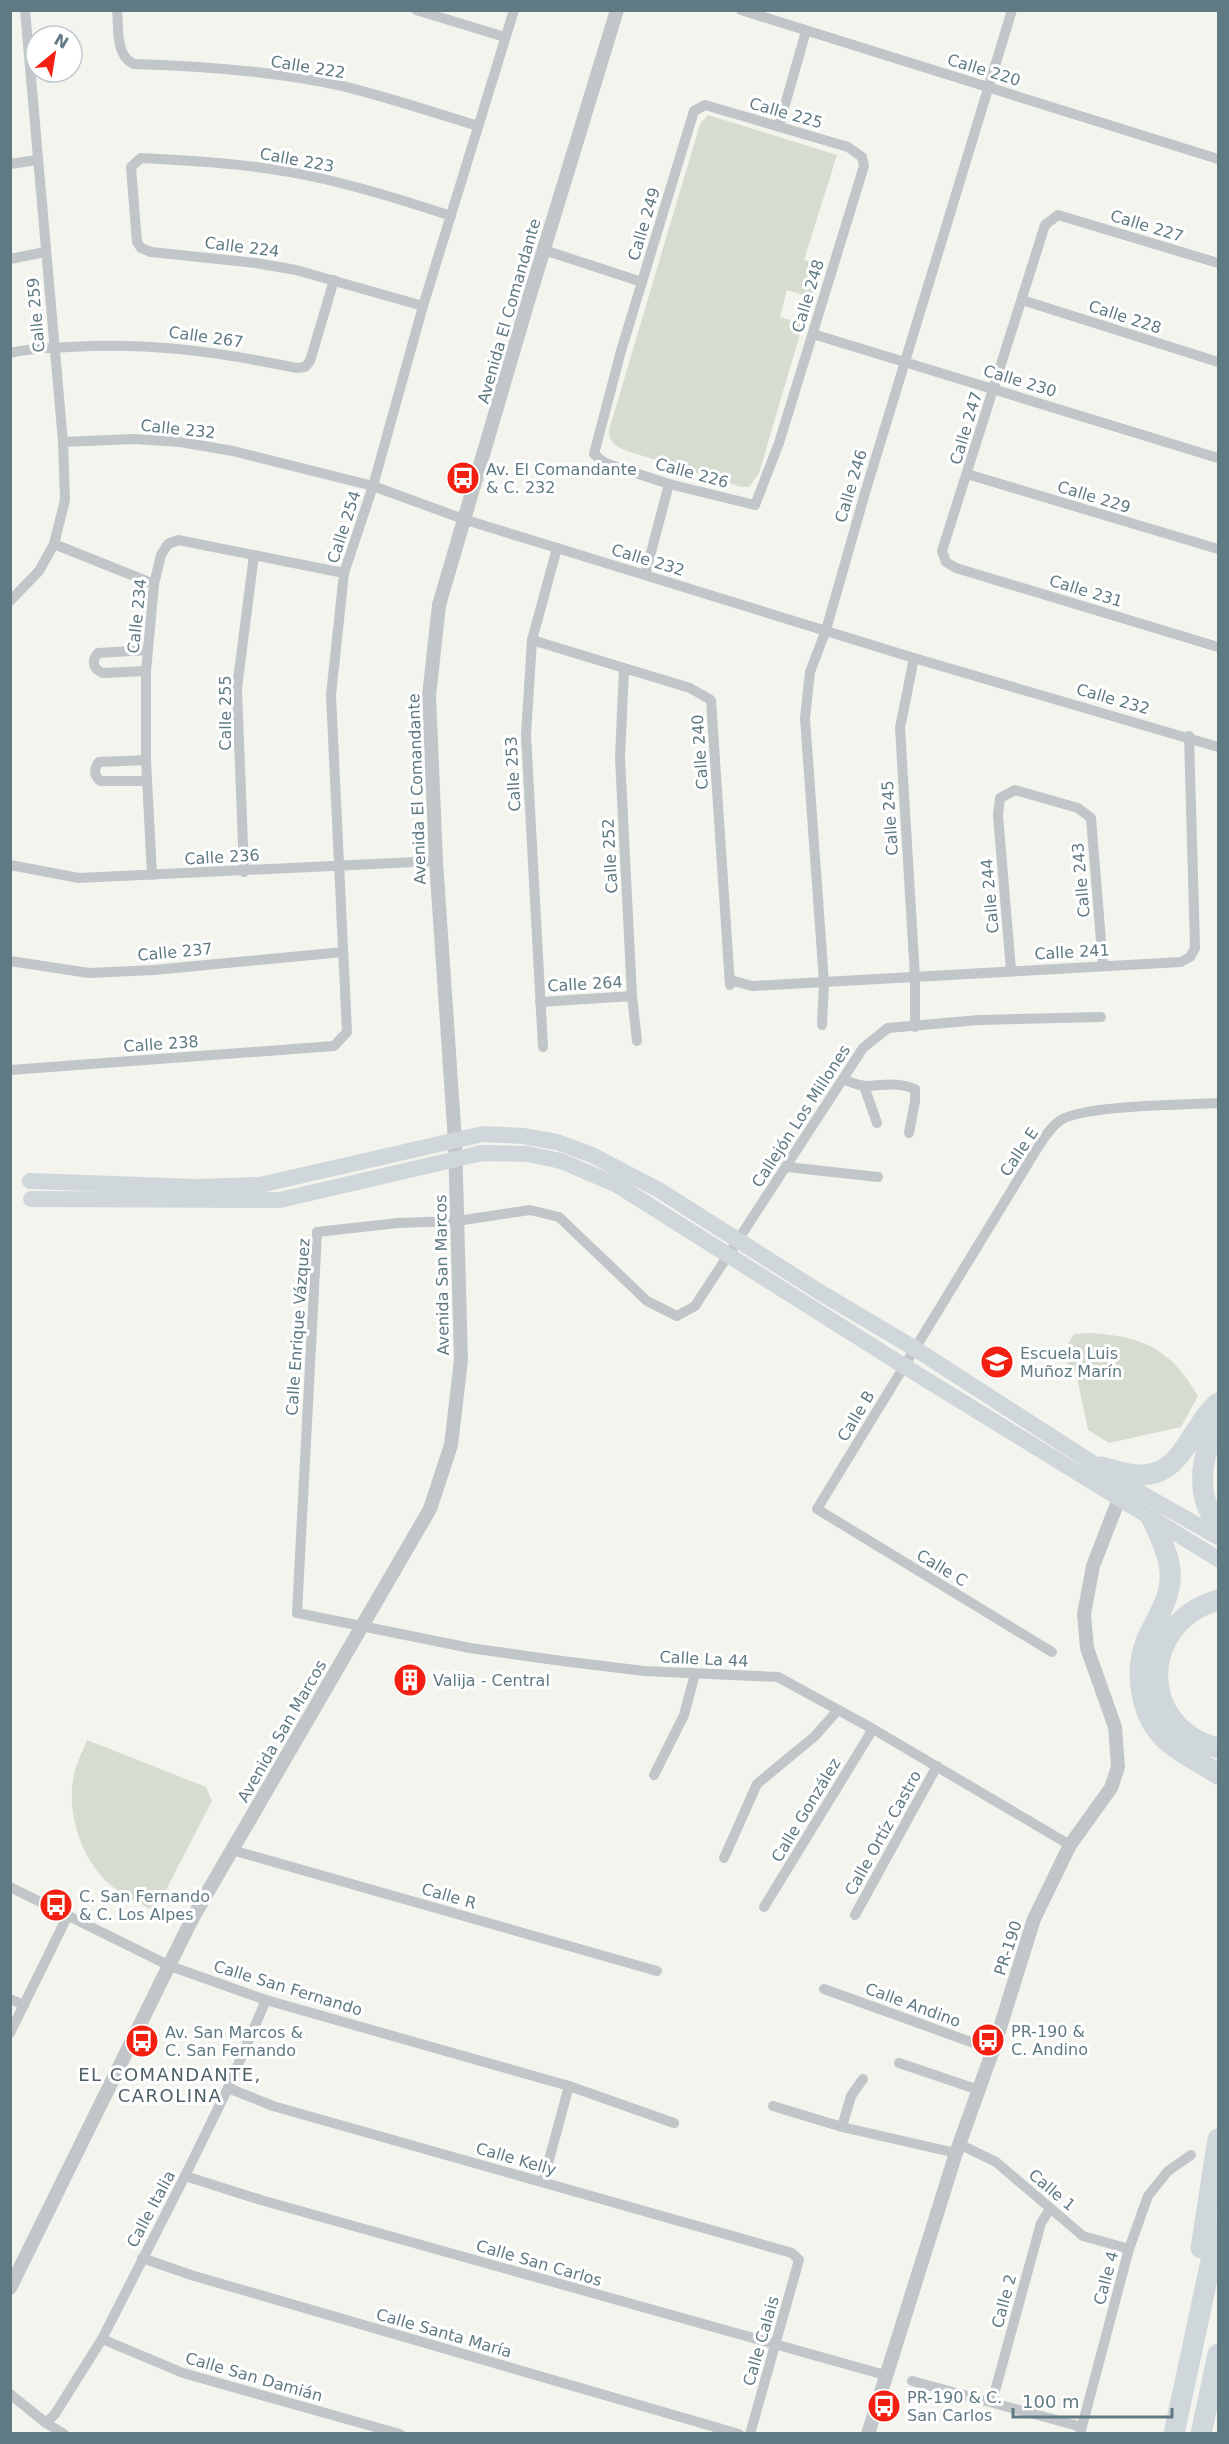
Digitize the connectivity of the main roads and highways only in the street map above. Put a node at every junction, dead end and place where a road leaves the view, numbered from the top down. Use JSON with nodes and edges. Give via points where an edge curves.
{"nodes":[{"id":1,"x":30,"y":1181,"type":"road end"},
{"id":2,"x":31,"y":1198,"type":"road end"},
{"id":3,"x":1218,"y":1403,"type":"edge"},
{"id":4,"x":1218,"y":1430,"type":"edge"},
{"id":5,"x":1101,"y":1467,"type":"junction"},
{"id":6,"x":1122,"y":1491,"type":"junction"},
{"id":7,"x":1152,"y":1519,"type":"junction"},
{"id":8,"x":1218,"y":1523,"type":"edge"},
{"id":9,"x":1218,"y":1538,"type":"edge"},
{"id":10,"x":1218,"y":1559,"type":"edge"},
{"id":11,"x":1218,"y":1600,"type":"edge"},
{"id":12,"x":1218,"y":1748,"type":"edge"},
{"id":13,"x":1218,"y":1774,"type":"edge"},
{"id":14,"x":1218,"y":2139,"type":"edge"},
{"id":15,"x":1218,"y":2228,"type":"edge"},
{"id":16,"x":1203,"y":2298,"type":"junction"},
{"id":17,"x":1218,"y":2354,"type":"edge"},
{"id":18,"x":1173,"y":2433,"type":"edge"},
{"id":19,"x":1201,"y":2433,"type":"edge"}],
"edges":[{"from":1,"to":5,"type":"main road","via":[[260,1185],[483,1134],[557,1142],[618,1167],[818,1291],[917,1343]]},
{"from":2,"to":6,"type":"main road","via":[[280,1200],[482,1153],[528,1154],[561,1161],[617,1185],[904,1366]]},
{"from":3,"to":5,"type":"highway","via":[[1180,1456],[1163,1470],[1139,1475]]},
{"from":4,"to":8,"type":"highway","via":[[1207,1451],[1202,1482]]},
{"from":5,"to":6,"type":"main road"},
{"from":6,"to":7,"type":"main road"},
{"from":6,"to":9,"type":"main road"},
{"from":7,"to":10,"type":"main road"},
{"from":7,"to":13,"type":"highway","via":[[1171,1576],[1145,1643],[1142,1695],[1162,1736]]},
{"from":11,"to":12,"type":"highway","via":[[1194,1610],[1175,1626],[1161,1653],[1158,1680],[1164,1704],[1180,1728],[1195,1740]]},
{"from":14,"to":16,"type":"highway","via":[[1200,2258],[1198,2280]]},
{"from":15,"to":16,"type":"highway"},
{"from":16,"to":18,"type":"highway"},
{"from":17,"to":19,"type":"highway"}]}
